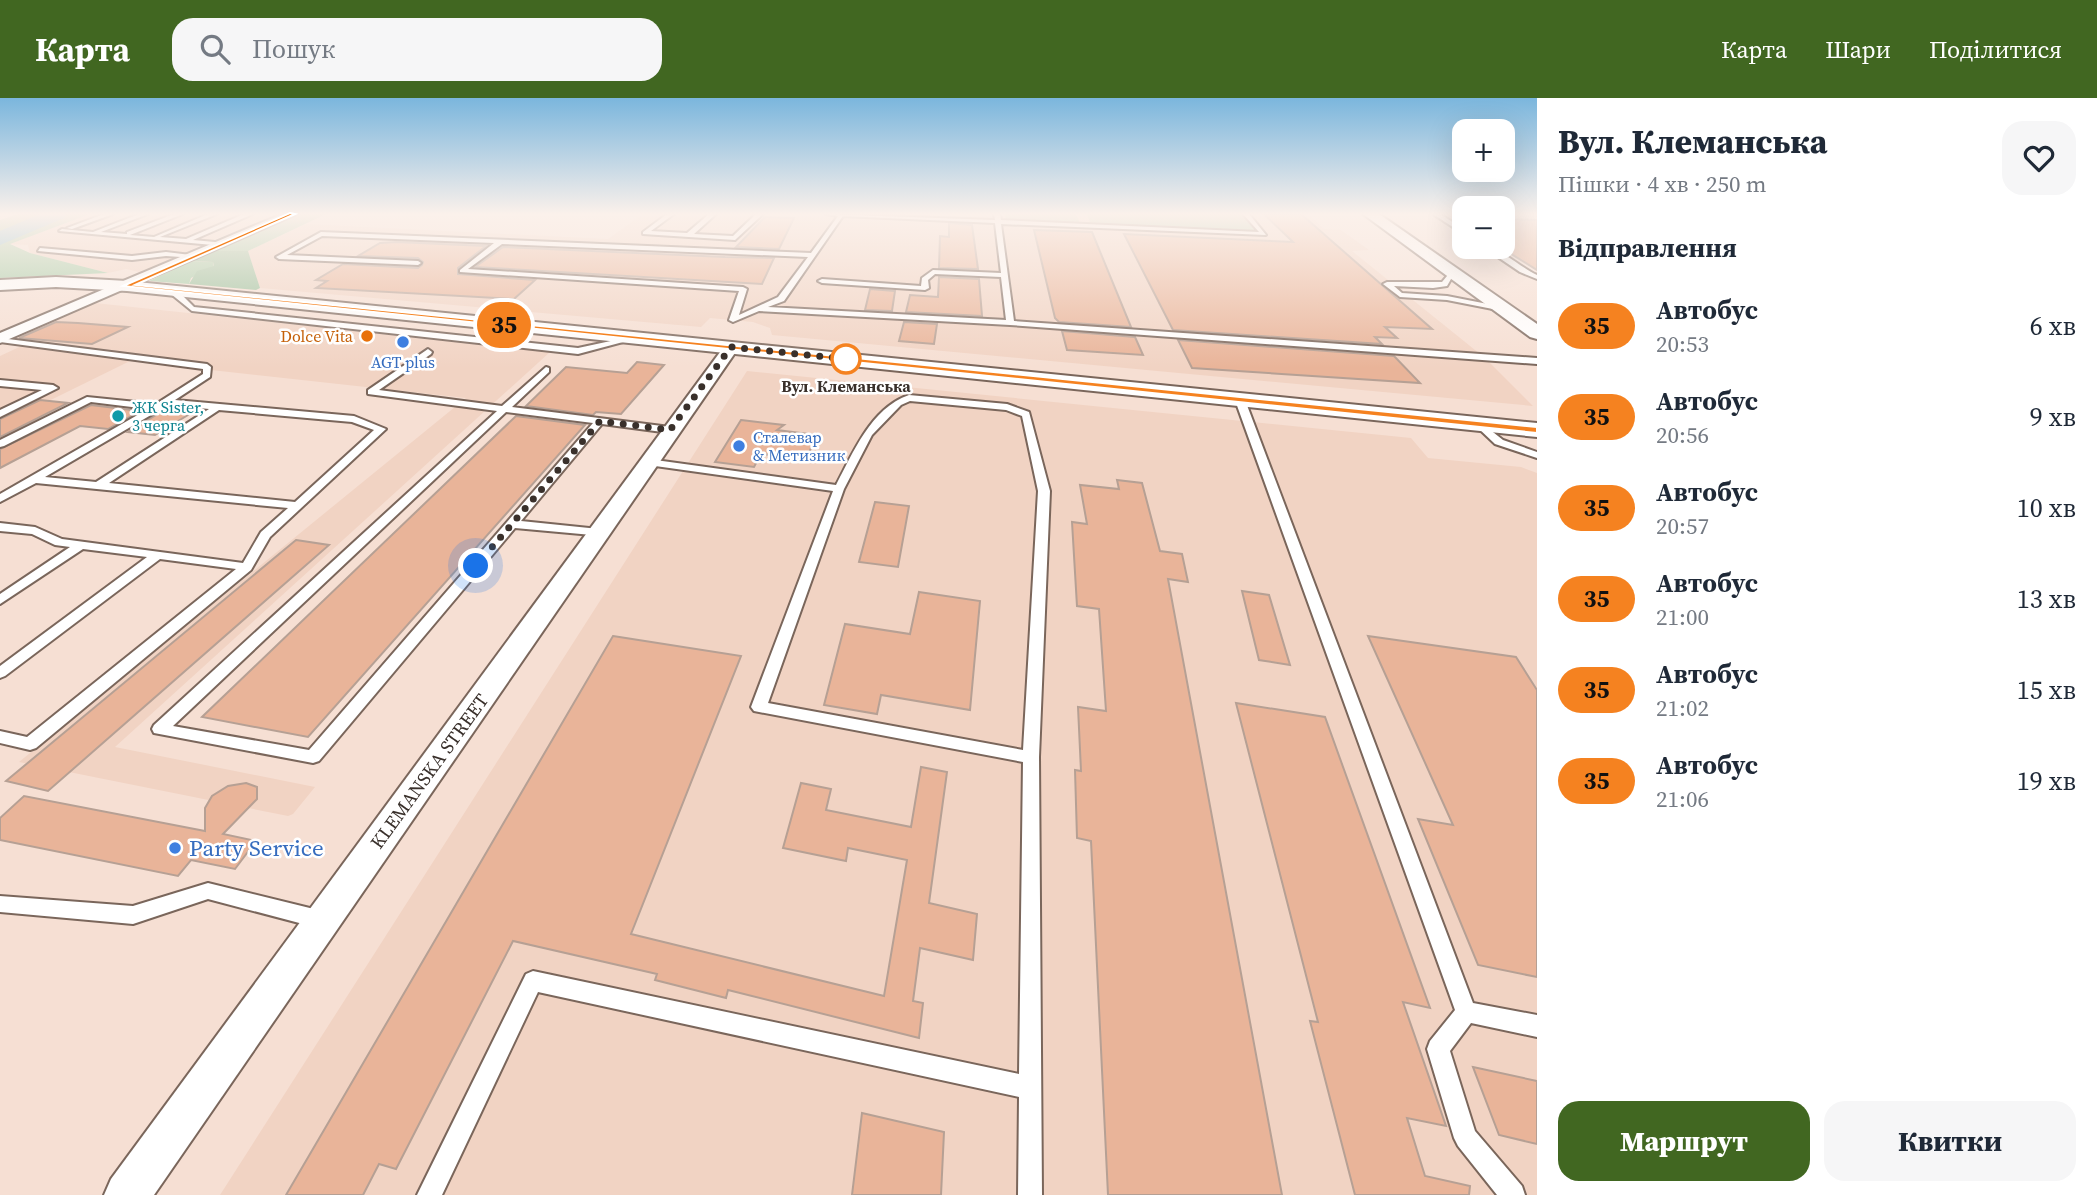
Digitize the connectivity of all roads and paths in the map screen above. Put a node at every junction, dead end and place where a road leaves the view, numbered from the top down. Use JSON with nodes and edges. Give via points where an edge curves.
{"nodes":[{"id":1,"x":175,"y":265,"type":"edge"},
{"id":2,"x":470,"y":265,"type":"edge"},
{"id":3,"x":806,"y":265,"type":"edge"},
{"id":4,"x":1003,"y":265,"type":"edge"},
{"id":5,"x":1442,"y":265,"type":"edge"},
{"id":6,"x":1513,"y":265,"type":"edge"},
{"id":7,"x":1452,"y":272,"type":"junction"},
{"id":8,"x":1004,"y":275,"type":"junction"},
{"id":9,"x":1537,"y":276,"type":"edge"},
{"id":10,"x":822,"y":281,"type":"dead end"},
{"id":11,"x":0,"y":285,"type":"edge"},
{"id":12,"x":127,"y":286,"type":"junction"},
{"id":13,"x":759,"y":309,"type":"junction"},
{"id":14,"x":1505,"y":310,"type":"junction"},
{"id":15,"x":1010,"y":323,"type":"junction"},
{"id":16,"x":1537,"y":333,"type":"edge"},
{"id":17,"x":0,"y":339,"type":"edge"},
{"id":18,"x":731,"y":347,"type":"junction"},
{"id":19,"x":428,"y":352,"type":"dead end"},
{"id":20,"x":1537,"y":361,"type":"edge"},
{"id":21,"x":546,"y":370,"type":"dead end"},
{"id":22,"x":0,"y":383,"type":"edge"},
{"id":23,"x":1240,"y":400,"type":"junction"},
{"id":24,"x":163,"y":404,"type":"junction"},
{"id":25,"x":216,"y":408,"type":"junction"},
{"id":26,"x":505,"y":409,"type":"junction"},
{"id":27,"x":0,"y":414,"type":"edge"},
{"id":28,"x":600,"y":421,"type":"junction"},
{"id":29,"x":1479,"y":424,"type":"junction"},
{"id":30,"x":670,"y":430,"type":"junction"},
{"id":31,"x":1537,"y":430,"type":"edge"},
{"id":32,"x":0,"y":444,"type":"edge"},
{"id":33,"x":1537,"y":455,"type":"edge"},
{"id":34,"x":648,"y":462,"type":"junction"},
{"id":35,"x":33,"y":479,"type":"junction"},
{"id":36,"x":96,"y":487,"type":"junction"},
{"id":37,"x":839,"y":489,"type":"junction"},
{"id":38,"x":0,"y":499,"type":"edge"},
{"id":39,"x":295,"y":505,"type":"junction"},
{"id":40,"x":512,"y":524,"type":"junction"},
{"id":41,"x":0,"y":527,"type":"edge"},
{"id":42,"x":599,"y":533,"type":"junction"},
{"id":43,"x":81,"y":545,"type":"junction"},
{"id":44,"x":158,"y":555,"type":"junction"},
{"id":45,"x":247,"y":567,"type":"junction"},
{"id":46,"x":0,"y":600,"type":"edge"},
{"id":47,"x":0,"y":673,"type":"edge"},
{"id":48,"x":0,"y":737,"type":"edge"},
{"id":49,"x":1031,"y":757,"type":"junction"},
{"id":50,"x":0,"y":904,"type":"edge"},
{"id":51,"x":321,"y":920,"type":"junction"},
{"id":52,"x":1466,"y":1012,"type":"junction"},
{"id":53,"x":1537,"y":1026,"type":"edge"},
{"id":54,"x":1030,"y":1088,"type":"junction"},
{"id":55,"x":127,"y":1195,"type":"edge"},
{"id":56,"x":429,"y":1195,"type":"edge"},
{"id":57,"x":1030,"y":1195,"type":"edge"},
{"id":58,"x":1513,"y":1195,"type":"edge"}],
"edges":[{"from":1,"to":12,"type":"street"},
{"from":2,"to":13,"type":"lane","via":[[462,271],[743,289],[733,320]]},
{"from":3,"to":13,"type":"lane","via":[[781,299]]},
{"from":4,"to":8,"type":"lane"},
{"from":5,"to":7,"type":"street"},
{"from":6,"to":9,"type":"lane"},
{"from":7,"to":14,"type":"street"},
{"from":7,"to":14,"type":"lane","via":[[1444,284],[1387,284],[1400,295],[1447,298]]},
{"from":8,"to":10,"type":"lane","via":[[933,272],[924,279],[925,288]]},
{"from":8,"to":15,"type":"lane"},
{"from":11,"to":12,"type":"street"},
{"from":12,"to":17,"type":"street"},
{"from":12,"to":18,"type":"street"},
{"from":13,"to":15,"type":"lane"},
{"from":14,"to":16,"type":"street"},
{"from":15,"to":20,"type":"lane"},
{"from":17,"to":24,"type":"lane","via":[[207,368],[207,375]]},
{"from":18,"to":23,"type":"street"},
{"from":18,"to":30,"type":"street","name":"KLEMANSKA STREET"},
{"from":19,"to":26,"type":"lane","via":[[372,392]]},
{"from":21,"to":26,"type":"lane"},
{"from":22,"to":27,"type":"lane","via":[[53,388]]},
{"from":23,"to":29,"type":"street"},
{"from":23,"to":52,"type":"lane"},
{"from":24,"to":25,"type":"lane"},
{"from":24,"to":32,"type":"lane","via":[[90,399]]},
{"from":24,"to":35,"type":"lane"},
{"from":25,"to":36,"type":"lane"},
{"from":25,"to":39,"type":"lane","via":[[354,419],[381,429]]},
{"from":26,"to":28,"type":"lane"},
{"from":26,"to":40,"type":"lane","via":[[160,729],[313,757]]},
{"from":28,"to":30,"type":"lane"},
{"from":28,"to":40,"type":"lane"},
{"from":29,"to":31,"type":"street"},
{"from":29,"to":33,"type":"lane","via":[[1499,442]]},
{"from":30,"to":34,"type":"street","name":"KLEMANSKA STREET"},
{"from":34,"to":37,"type":"lane"},
{"from":34,"to":42,"type":"street","name":"KLEMANSKA STREET"},
{"from":35,"to":36,"type":"lane"},
{"from":35,"to":38,"type":"lane"},
{"from":36,"to":39,"type":"lane"},
{"from":37,"to":49,"type":"lane","via":[[759,707]]},
{"from":37,"to":49,"type":"lane","via":[[868,433],[909,398],[1007,407],[1026,414],[1044,491]]},
{"from":39,"to":45,"type":"lane","via":[[265,535]]},
{"from":40,"to":42,"type":"lane"},
{"from":41,"to":43,"type":"lane","via":[[35,531],[59,542]]},
{"from":42,"to":51,"type":"street","name":"KLEMANSKA STREET"},
{"from":43,"to":44,"type":"lane"},
{"from":43,"to":46,"type":"lane"},
{"from":44,"to":45,"type":"lane"},
{"from":44,"to":47,"type":"lane"},
{"from":45,"to":48,"type":"lane","via":[[30,744]]},
{"from":49,"to":54,"type":"lane"},
{"from":50,"to":51,"type":"lane","via":[[133,915],[208,891]]},
{"from":51,"to":55,"type":"street","name":"KLEMANSKA STREET"},
{"from":52,"to":53,"type":"lane"},
{"from":52,"to":58,"type":"lane","via":[[1438,1049],[1466,1138]]},
{"from":54,"to":56,"type":"lane","via":[[533,981]]},
{"from":54,"to":57,"type":"lane"}]}
